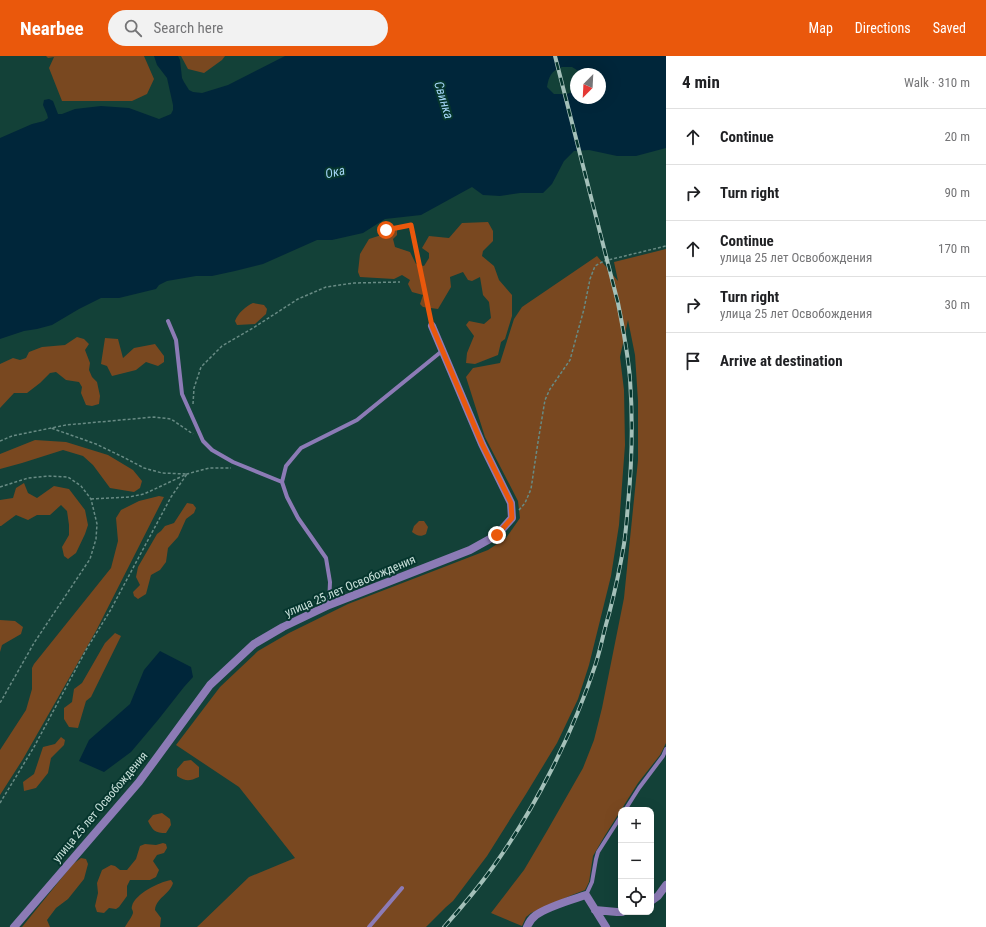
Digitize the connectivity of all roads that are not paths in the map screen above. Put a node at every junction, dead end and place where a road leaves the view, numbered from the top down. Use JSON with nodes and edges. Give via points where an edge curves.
{"nodes":[{"id":1,"x":168,"y":321,"type":"dead end"},
{"id":2,"x":432,"y":326,"type":"road end"},
{"id":3,"x":442,"y":351,"type":"junction"},
{"id":4,"x":282,"y":482,"type":"junction"},
{"id":5,"x":329,"y":605,"type":"junction"},
{"id":6,"x":666,"y":749,"type":"edge"},
{"id":7,"x":627,"y":807,"type":"edge"},
{"id":8,"x":618,"y":821,"type":"edge"},
{"id":9,"x":666,"y":885,"type":"edge"},
{"id":10,"x":402,"y":888,"type":"dead end"},
{"id":11,"x":586,"y":895,"type":"junction"},
{"id":12,"x":654,"y":899,"type":"edge"},
{"id":13,"x":595,"y":910,"type":"junction"},
{"id":14,"x":618,"y":912,"type":"edge"},
{"id":15,"x":14,"y":927,"type":"edge"},
{"id":16,"x":369,"y":927,"type":"edge"},
{"id":17,"x":526,"y":927,"type":"edge"},
{"id":18,"x":606,"y":927,"type":"edge"}],
"edges":[{"from":1,"to":4,"type":"lane","via":[[176,340],[182,394],[202,441],[233,462]]},
{"from":2,"to":3,"type":"street"},
{"from":3,"to":4,"type":"lane","via":[[357,420],[301,448],[286,466]]},
{"from":3,"to":5,"type":"street","name":"улица 25 лет Освобождения","via":[[482,444],[511,503],[512,518],[497,535],[470,550]]},
{"from":4,"to":5,"type":"lane","via":[[298,518],[326,558],[330,582]]},
{"from":5,"to":15,"type":"street","name":"улица 25 лет Освобождения","via":[[254,644],[210,685],[139,782]]},
{"from":6,"to":7,"type":"lane"},
{"from":8,"to":11,"type":"lane","via":[[598,852],[592,882]]},
{"from":9,"to":12,"type":"street"},
{"from":10,"to":16,"type":"lane"},
{"from":11,"to":13,"type":"street"},
{"from":11,"to":17,"type":"street","via":[[536,915]]},
{"from":13,"to":14,"type":"street"},
{"from":13,"to":18,"type":"street"}]}
